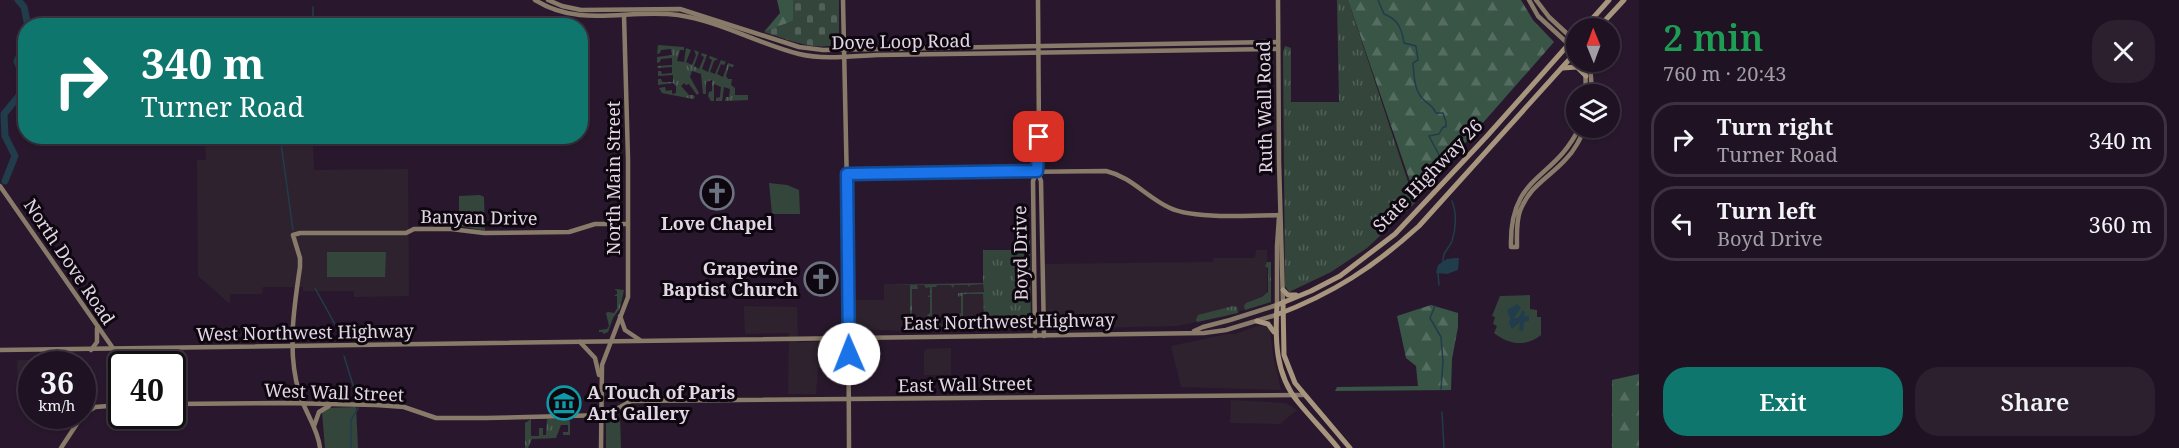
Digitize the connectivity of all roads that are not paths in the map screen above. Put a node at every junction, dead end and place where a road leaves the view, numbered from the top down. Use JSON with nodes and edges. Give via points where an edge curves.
{"nodes":[{"id":1,"x":535,"y":0,"type":"edge"},
{"id":2,"x":548,"y":0,"type":"edge"},
{"id":3,"x":843,"y":0,"type":"edge"},
{"id":4,"x":1038,"y":0,"type":"edge"},
{"id":5,"x":1278,"y":0,"type":"edge"},
{"id":6,"x":1529,"y":0,"type":"edge"},
{"id":7,"x":1536,"y":0,"type":"edge"},
{"id":8,"x":1610,"y":0,"type":"edge"},
{"id":9,"x":1624,"y":0,"type":"edge"},
{"id":10,"x":624,"y":13,"type":"junction"},
{"id":11,"x":1593,"y":18,"type":"edge"},
{"id":12,"x":1607,"y":18,"type":"edge"},
{"id":13,"x":1566,"y":33,"type":"edge"},
{"id":14,"x":1566,"y":35,"type":"edge"},
{"id":15,"x":1278,"y":42,"type":"junction"},
{"id":16,"x":1205,"y":44,"type":"junction"},
{"id":17,"x":1113,"y":48,"type":"junction"},
{"id":18,"x":1039,"y":49,"type":"junction"},
{"id":19,"x":1278,"y":49,"type":"junction"},
{"id":20,"x":1204,"y":50,"type":"junction"},
{"id":21,"x":1566,"y":50,"type":"edge"},
{"id":22,"x":844,"y":53,"type":"junction"},
{"id":23,"x":1566,"y":63,"type":"edge"},
{"id":24,"x":1562,"y":68,"type":"junction"},
{"id":25,"x":1586,"y":72,"type":"edge"},
{"id":26,"x":1586,"y":76,"type":"junction"},
{"id":27,"x":1586,"y":84,"type":"edge"},
{"id":28,"x":1574,"y":138,"type":"edge"},
{"id":29,"x":1580,"y":138,"type":"edge"},
{"id":30,"x":1464,"y":161,"type":"junction"},
{"id":31,"x":1472,"y":168,"type":"junction"},
{"id":32,"x":1037,"y":171,"type":"junction"},
{"id":33,"x":847,"y":174,"type":"junction"},
{"id":34,"x":0,"y":186,"type":"edge"},
{"id":35,"x":1280,"y":214,"type":"junction"},
{"id":36,"x":628,"y":224,"type":"junction"},
{"id":37,"x":1034,"y":224,"type":"junction"},
{"id":38,"x":1042,"y":227,"type":"junction"},
{"id":39,"x":1034,"y":231,"type":"junction"},
{"id":40,"x":1283,"y":290,"type":"junction"},
{"id":41,"x":1304,"y":294,"type":"junction"},
{"id":42,"x":1283,"y":302,"type":"junction"},
{"id":43,"x":1277,"y":305,"type":"junction"},
{"id":44,"x":1302,"y":306,"type":"junction"},
{"id":45,"x":1283,"y":312,"type":"junction"},
{"id":46,"x":1276,"y":315,"type":"junction"},
{"id":47,"x":620,"y":316,"type":"junction"},
{"id":48,"x":1257,"y":321,"type":"junction"},
{"id":49,"x":1284,"y":324,"type":"junction"},
{"id":50,"x":96,"y":326,"type":"junction"},
{"id":51,"x":1194,"y":332,"type":"junction"},
{"id":52,"x":1275,"y":334,"type":"junction"},
{"id":53,"x":1035,"y":336,"type":"junction"},
{"id":54,"x":1044,"y":336,"type":"junction"},
{"id":55,"x":849,"y":339,"type":"junction"},
{"id":56,"x":642,"y":341,"type":"junction"},
{"id":57,"x":580,"y":342,"type":"junction"},
{"id":58,"x":609,"y":342,"type":"junction"},
{"id":59,"x":293,"y":347,"type":"junction"},
{"id":60,"x":0,"y":350,"type":"edge"},
{"id":61,"x":91,"y":350,"type":"junction"},
{"id":62,"x":115,"y":351,"type":"junction"},
{"id":63,"x":600,"y":378,"type":"junction"},
{"id":64,"x":1293,"y":395,"type":"junction"},
{"id":65,"x":1303,"y":395,"type":"junction"},
{"id":66,"x":849,"y":400,"type":"junction"},
{"id":67,"x":186,"y":404,"type":"edge"},
{"id":68,"x":302,"y":404,"type":"junction"},
{"id":69,"x":331,"y":405,"type":"junction"},
{"id":70,"x":601,"y":415,"type":"junction"},
{"id":71,"x":314,"y":426,"type":"junction"},
{"id":72,"x":73,"y":429,"type":"edge"},
{"id":73,"x":61,"y":448,"type":"edge"},
{"id":74,"x":320,"y":448,"type":"edge"},
{"id":75,"x":601,"y":448,"type":"edge"},
{"id":76,"x":849,"y":448,"type":"edge"},
{"id":77,"x":1338,"y":448,"type":"edge"},
{"id":78,"x":1350,"y":448,"type":"edge"}],
"edges":[{"from":1,"to":10,"type":"street","name":"Dove Loop Road","via":[[574,16]]},
{"from":2,"to":10,"type":"street","name":"Dove Loop Road","via":[[581,10]]},
{"from":3,"to":22,"type":"street"},
{"from":4,"to":18,"type":"street","name":"Boyd Drive"},
{"from":5,"to":15,"type":"street","name":"Ruth Wall Road"},
{"from":6,"to":14,"type":"street","via":[[1538,16]]},
{"from":7,"to":13,"type":"street"},
{"from":8,"to":11,"type":"main road"},
{"from":9,"to":12,"type":"main road"},
{"from":10,"to":22,"type":"street","name":"Dove Loop Road","via":[[680,9],[799,47]]},
{"from":10,"to":36,"type":"street","name":"North Main Street"},
{"from":15,"to":16,"type":"street","name":"Dove Loop Road"},
{"from":15,"to":19,"type":"street","name":"Ruth Wall Road"},
{"from":16,"to":17,"type":"street","name":"Dove Loop Road"},
{"from":16,"to":20,"type":"street"},
{"from":17,"to":18,"type":"street","name":"Dove Loop Road"},
{"from":17,"to":20,"type":"street","name":"Dove Loop Road"},
{"from":18,"to":22,"type":"street","name":"Dove Loop Road"},
{"from":18,"to":32,"type":"street","name":"Boyd Drive"},
{"from":19,"to":20,"type":"street","name":"Dove Loop Road"},
{"from":19,"to":35,"type":"street","name":"Ruth Wall Road"},
{"from":21,"to":30,"type":"main road","name":"State Highway 26"},
{"from":22,"to":33,"type":"street"},
{"from":23,"to":24,"type":"main road","name":"State Highway 26"},
{"from":24,"to":26,"type":"main road","via":[[1577,67]]},
{"from":24,"to":31,"type":"main road","name":"State Highway 26"},
{"from":25,"to":26,"type":"street"},
{"from":26,"to":27,"type":"street"},
{"from":28,"to":29,"type":"street","via":[[1563,154],[1521,194],[1513,219],[1514,248],[1526,197],[1566,159]]},
{"from":30,"to":31,"type":"main road"},
{"from":30,"to":41,"type":"main road","name":"State Highway 26","via":[[1388,240],[1340,276]]},
{"from":31,"to":44,"type":"main road","name":"State Highway 26","via":[[1419,226],[1386,255]]},
{"from":32,"to":33,"type":"street"},
{"from":32,"to":35,"type":"street","via":[[1115,173],[1165,206],[1193,214]]},
{"from":32,"to":37,"type":"street","name":"Boyd Drive","via":[[1033,181]]},
{"from":32,"to":38,"type":"street","name":"Boyd Drive","via":[[1041,181]]},
{"from":33,"to":55,"type":"street"},
{"from":34,"to":50,"type":"street","name":"North Dove Road"},
{"from":35,"to":40,"type":"street","name":"Ruth Wall Road"},
{"from":35,"to":43,"type":"street","name":"Ruth Wall Road"},
{"from":36,"to":47,"type":"street","name":"North Main Street","via":[[628,297]]},
{"from":36,"to":59,"type":"street","name":"Banyan Drive","via":[[595,224],[569,232],[484,233],[451,228],[414,229],[406,233],[293,235],[300,267]]},
{"from":37,"to":38,"type":"street"},
{"from":37,"to":39,"type":"street","name":"Boyd Drive"},
{"from":38,"to":39,"type":"street"},
{"from":38,"to":54,"type":"street","name":"Boyd Drive"},
{"from":39,"to":53,"type":"street","name":"Boyd Drive"},
{"from":40,"to":41,"type":"main road","via":[[1288,295]]},
{"from":40,"to":42,"type":"street","name":"Ruth Wall Road"},
{"from":41,"to":42,"type":"main road","name":"State Highway 26"},
{"from":42,"to":43,"type":"main road","name":"State Highway 26"},
{"from":42,"to":45,"type":"main road"},
{"from":43,"to":46,"type":"main road"},
{"from":43,"to":51,"type":"street","name":"East Northwest Highway"},
{"from":44,"to":45,"type":"main road","name":"State Highway 26"},
{"from":44,"to":49,"type":"main road"},
{"from":45,"to":46,"type":"main road","name":"State Highway 26"},
{"from":45,"to":49,"type":"main road"},
{"from":46,"to":48,"type":"street","name":"East Northwest Highway"},
{"from":46,"to":52,"type":"main road"},
{"from":47,"to":56,"type":"street","via":[[625,330]]},
{"from":47,"to":58,"type":"street","name":"North Main Street"},
{"from":48,"to":51,"type":"street","name":"East Northwest Highway","via":[[1226,330]]},
{"from":48,"to":52,"type":"main road","via":[[1270,325]]},
{"from":49,"to":65,"type":"main road","via":[[1284,356]]},
{"from":50,"to":61,"type":"street","via":[[98,337]]},
{"from":50,"to":62,"type":"street","name":"North Dove Road"},
{"from":51,"to":54,"type":"street","name":"East Northwest Highway"},
{"from":52,"to":64,"type":"main road","via":[[1281,372]]},
{"from":53,"to":54,"type":"street","name":"East Northwest Highway"},
{"from":53,"to":55,"type":"street","name":"East Northwest Highway"},
{"from":55,"to":56,"type":"street","name":"East Northwest Highway"},
{"from":55,"to":66,"type":"street"},
{"from":56,"to":58,"type":"street","name":"East Northwest Highway"},
{"from":57,"to":58,"type":"street","name":"West Northwest Highway"},
{"from":57,"to":59,"type":"street","name":"West Northwest Highway"},
{"from":57,"to":63,"type":"street","via":[[595,358]]},
{"from":58,"to":63,"type":"street","name":"North Main Street"},
{"from":59,"to":62,"type":"street","name":"West Northwest Highway"},
{"from":59,"to":68,"type":"street"},
{"from":60,"to":61,"type":"street","name":"West Northwest Highway"},
{"from":61,"to":62,"type":"street","name":"West Northwest Highway"},
{"from":63,"to":70,"type":"street"},
{"from":64,"to":65,"type":"street","name":"East Wall Street"},
{"from":64,"to":66,"type":"street","name":"East Wall Street"},
{"from":64,"to":77,"type":"main road"},
{"from":65,"to":78,"type":"main road"},
{"from":66,"to":70,"type":"street","name":"East Wall Street","via":[[627,402]]},
{"from":66,"to":76,"type":"street"},
{"from":67,"to":68,"type":"street","name":"West Wall Street"},
{"from":68,"to":69,"type":"street","name":"West Wall Street"},
{"from":68,"to":71,"type":"street"},
{"from":69,"to":70,"type":"street","name":"West Wall Street","via":[[404,407],[436,418]]},
{"from":69,"to":71,"type":"street","via":[[319,412]]},
{"from":70,"to":75,"type":"street"},
{"from":71,"to":74,"type":"street"},
{"from":72,"to":73,"type":"street"}]}
